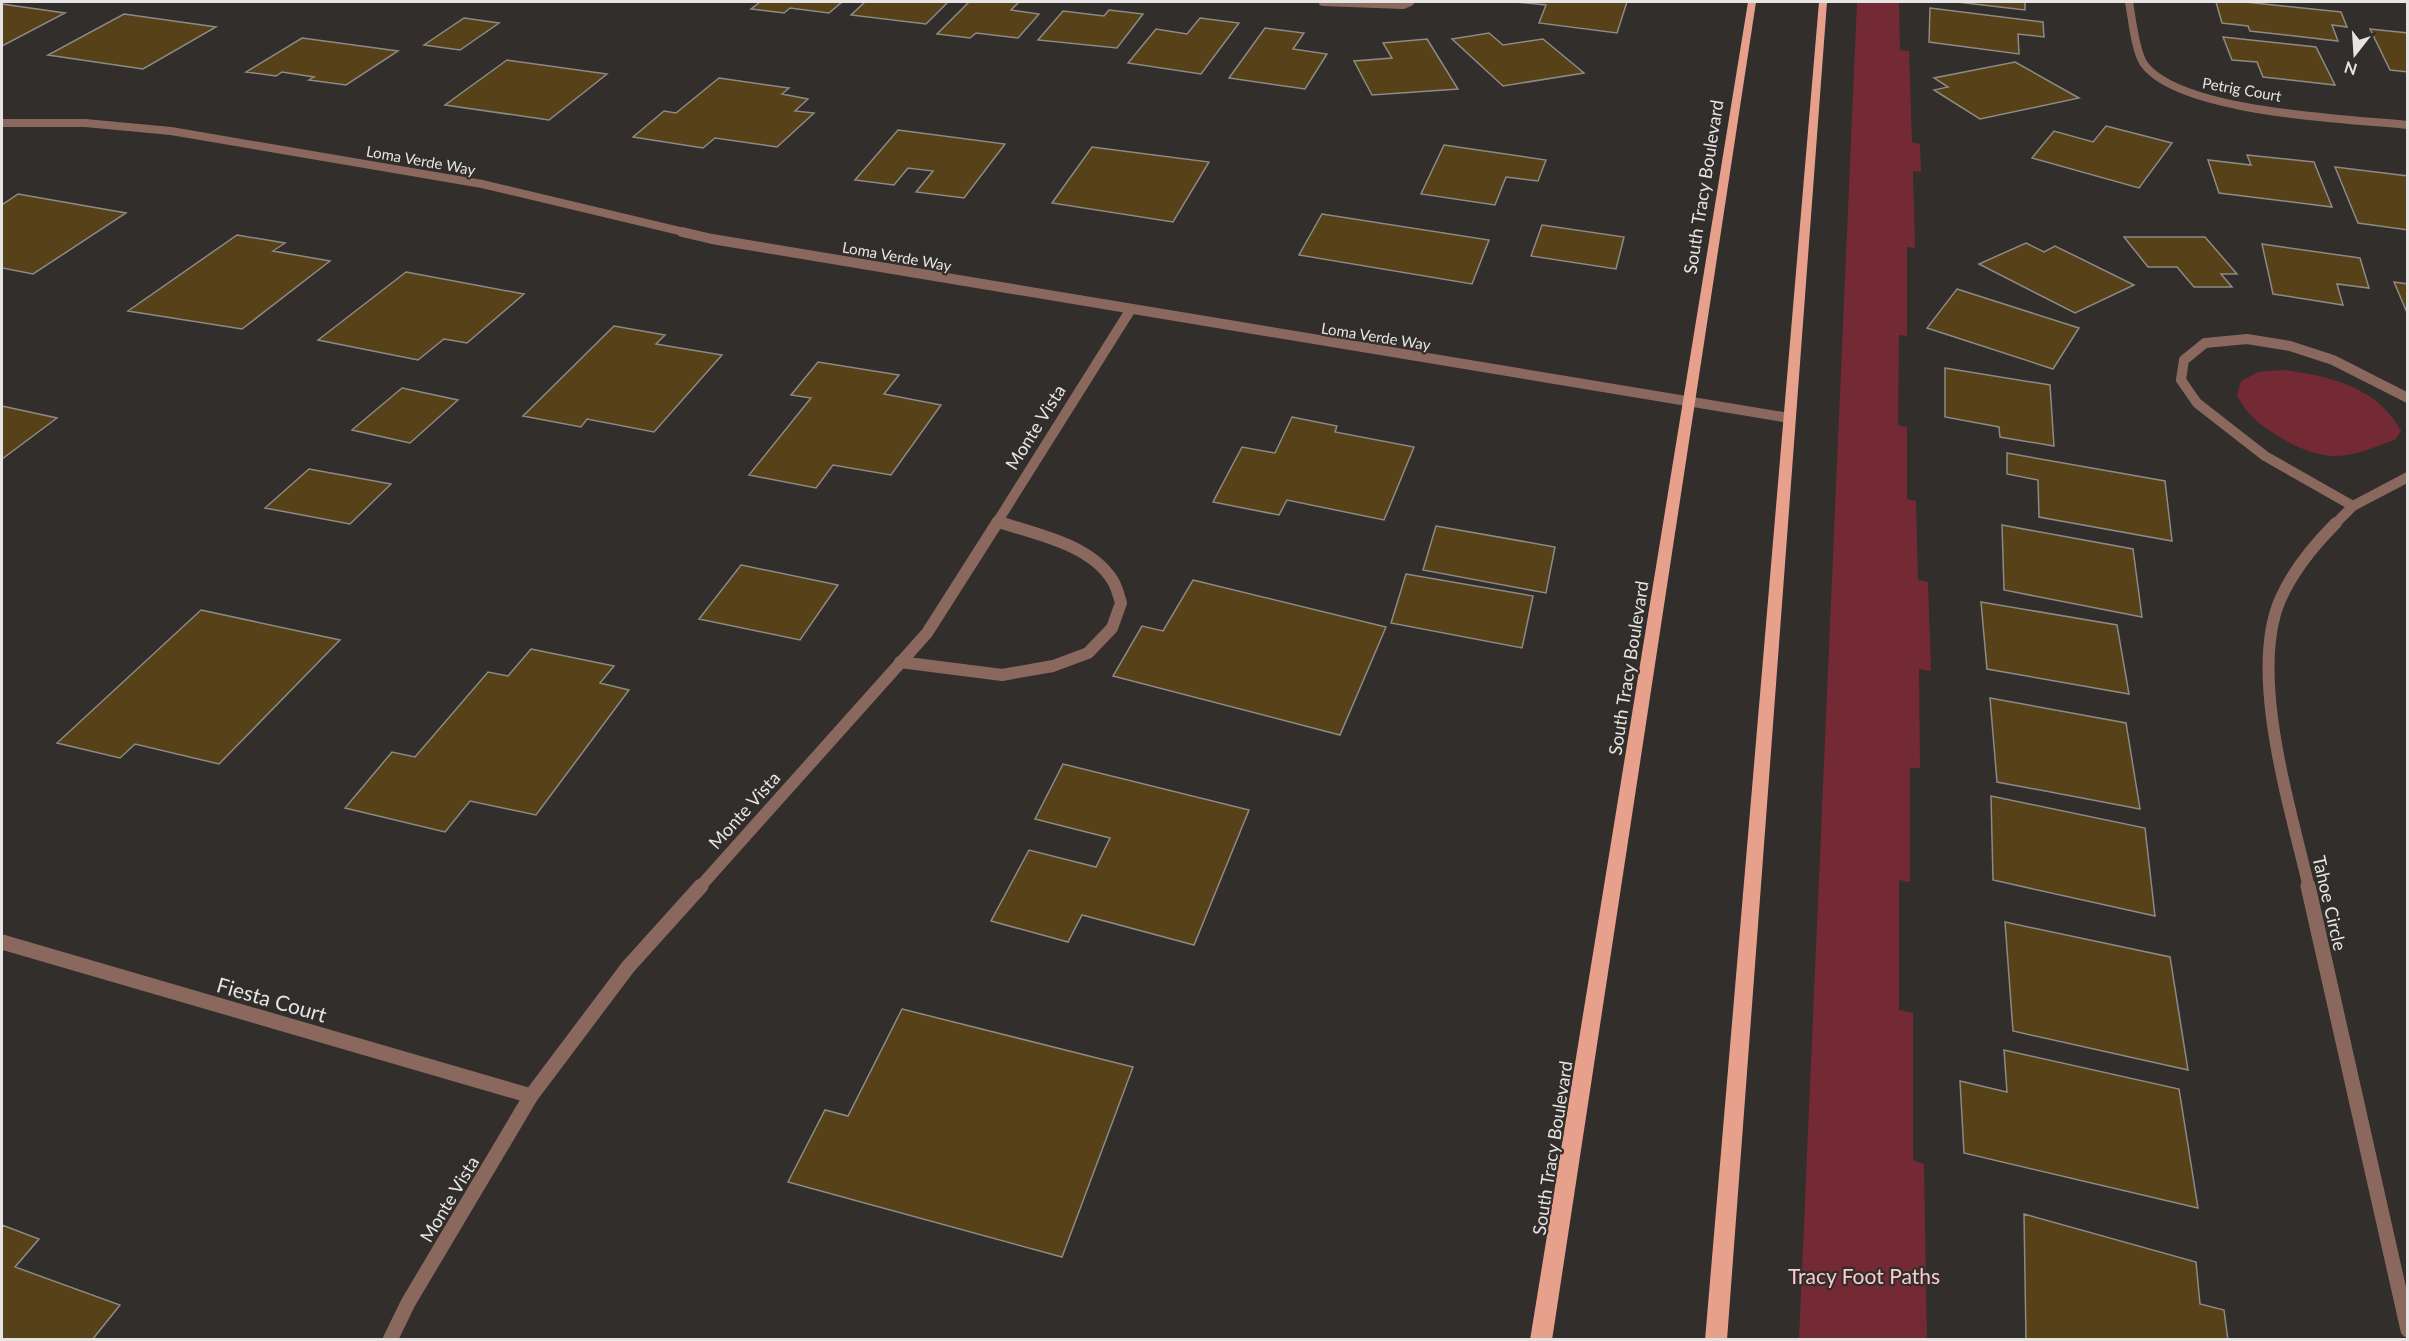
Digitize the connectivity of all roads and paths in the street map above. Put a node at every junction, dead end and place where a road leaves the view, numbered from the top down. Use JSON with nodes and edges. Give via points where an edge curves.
{"nodes":[{"id":1,"x":1323,"y":2,"type":"edge"},
{"id":2,"x":1752,"y":2,"type":"edge"},
{"id":3,"x":1823,"y":2,"type":"edge"},
{"id":4,"x":2129,"y":2,"type":"edge"},
{"id":5,"x":1406,"y":3,"type":"edge"},
{"id":6,"x":2,"y":123,"type":"edge"},
{"id":7,"x":2408,"y":125,"type":"edge"},
{"id":8,"x":1131,"y":309,"type":"junction"},
{"id":9,"x":2408,"y":398,"type":"edge"},
{"id":10,"x":1690,"y":402,"type":"junction"},
{"id":11,"x":1789,"y":418,"type":"junction"},
{"id":12,"x":2408,"y":477,"type":"edge"},
{"id":13,"x":2353,"y":506,"type":"junction"},
{"id":14,"x":997,"y":521,"type":"junction"},
{"id":15,"x":900,"y":662,"type":"junction"},
{"id":16,"x":2,"y":942,"type":"edge"},
{"id":17,"x":531,"y":1096,"type":"junction"},
{"id":18,"x":2408,"y":1330,"type":"edge"},
{"id":19,"x":390,"y":1340,"type":"edge"},
{"id":20,"x":1541,"y":1340,"type":"edge"},
{"id":21,"x":1716,"y":1340,"type":"edge"}],
"edges":[{"from":1,"to":5,"type":"street"},
{"from":2,"to":10,"type":"main road","name":"South Tracy Boulevard"},
{"from":3,"to":11,"type":"main road"},
{"from":4,"to":7,"type":"street","name":"Petrig Court","via":[[2144,64],[2161,79],[2192,94],[2240,106]]},
{"from":6,"to":8,"type":"street","name":"Loma Verde Way","via":[[85,123],[171,131],[482,184],[712,239]]},
{"from":8,"to":10,"type":"street","name":"Loma Verde Way"},
{"from":8,"to":14,"type":"street","name":"Monte Vista"},
{"from":9,"to":13,"type":"street","via":[[2333,360],[2290,346],[2247,339],[2205,343],[2184,360],[2181,380],[2197,403],[2265,456]]},
{"from":10,"to":11,"type":"street","name":"Loma Verde Way"},
{"from":10,"to":20,"type":"main road","name":"South Tracy Boulevard"},
{"from":11,"to":21,"type":"main road"},
{"from":12,"to":13,"type":"street","name":"Tahoe Circle"},
{"from":13,"to":18,"type":"street","name":"Tahoe Circle","via":[[2311,548],[2280,600],[2268,645],[2272,724]]},
{"from":14,"to":15,"type":"street","name":"Monte Vista","via":[[927,633]]},
{"from":14,"to":15,"type":"street","via":[[1071,547],[1094,561],[1111,578],[1122,603],[1112,628],[1088,653],[1053,666],[1002,675]]},
{"from":15,"to":17,"type":"street","name":"Monte Vista","via":[[628,967]]},
{"from":16,"to":17,"type":"street","name":"Fiesta Court"},
{"from":17,"to":19,"type":"street","name":"Monte Vista"}]}
